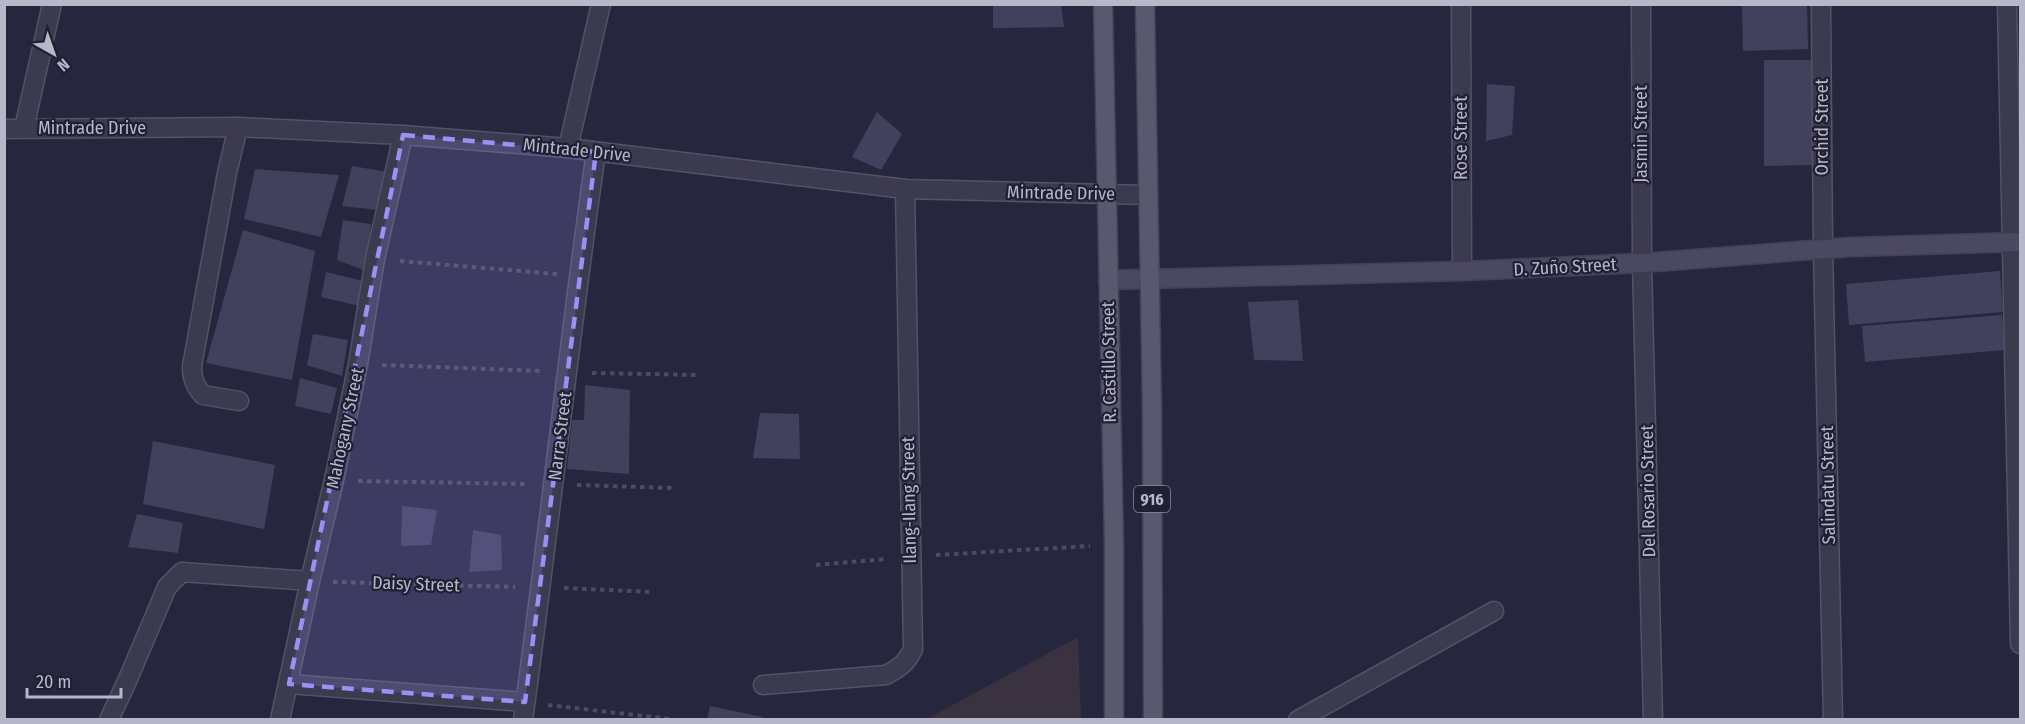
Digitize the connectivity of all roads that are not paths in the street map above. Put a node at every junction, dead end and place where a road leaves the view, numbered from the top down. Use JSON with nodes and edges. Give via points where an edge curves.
{"nodes":[{"id":1,"x":52,"y":4,"type":"edge"},
{"id":2,"x":601,"y":4,"type":"edge"},
{"id":3,"x":1103,"y":4,"type":"edge"},
{"id":4,"x":1144,"y":4,"type":"edge"},
{"id":5,"x":1461,"y":4,"type":"edge"},
{"id":6,"x":1641,"y":4,"type":"edge"},
{"id":7,"x":1821,"y":4,"type":"edge"},
{"id":8,"x":2007,"y":4,"type":"edge"},
{"id":9,"x":238,"y":127,"type":"junction"},
{"id":10,"x":24,"y":128,"type":"junction"},
{"id":11,"x":4,"y":129,"type":"edge"},
{"id":12,"x":403,"y":135,"type":"junction"},
{"id":13,"x":568,"y":148,"type":"junction"},
{"id":14,"x":596,"y":152,"type":"junction"},
{"id":15,"x":905,"y":189,"type":"junction"},
{"id":16,"x":1105,"y":194,"type":"junction"},
{"id":17,"x":1148,"y":195,"type":"junction"},
{"id":18,"x":2017,"y":242,"type":"edge"},
{"id":19,"x":1823,"y":250,"type":"junction"},
{"id":20,"x":1642,"y":263,"type":"junction"},
{"id":21,"x":1462,"y":271,"type":"junction"},
{"id":22,"x":1149,"y":279,"type":"junction"},
{"id":23,"x":1108,"y":280,"type":"junction"},
{"id":24,"x":239,"y":401,"type":"dead end"},
{"id":25,"x":310,"y":581,"type":"junction"},
{"id":26,"x":1494,"y":611,"type":"dead end"},
{"id":27,"x":2020,"y":644,"type":"edge"},
{"id":28,"x":289,"y":684,"type":"junction"},
{"id":29,"x":763,"y":685,"type":"dead end"},
{"id":30,"x":524,"y":711,"type":"edge"},
{"id":31,"x":109,"y":720,"type":"edge"},
{"id":32,"x":280,"y":720,"type":"edge"},
{"id":33,"x":1114,"y":720,"type":"edge"},
{"id":34,"x":1153,"y":720,"type":"edge"},
{"id":35,"x":1298,"y":720,"type":"edge"},
{"id":36,"x":1653,"y":720,"type":"edge"},
{"id":37,"x":1833,"y":720,"type":"edge"}],
"edges":[{"from":1,"to":10,"type":"street"},
{"from":2,"to":13,"type":"street"},
{"from":3,"to":16,"type":"main road","name":"R. Castillo Street","number":"916"},
{"from":4,"to":17,"type":"main road","number":"916"},
{"from":5,"to":21,"type":"street","name":"Rose Street"},
{"from":6,"to":20,"type":"street","name":"Jasmin Street"},
{"from":7,"to":19,"type":"street","name":"Orchid Street"},
{"from":8,"to":18,"type":"street"},
{"from":9,"to":10,"type":"street","name":"Mintrade Drive"},
{"from":9,"to":12,"type":"street","name":"Mintrade Drive"},
{"from":9,"to":24,"type":"street","via":[[192,377],[203,395]]},
{"from":10,"to":11,"type":"street","name":"Mintrade Drive"},
{"from":12,"to":13,"type":"street","name":"Mintrade Drive"},
{"from":12,"to":25,"type":"street","name":"Mahogany Street"},
{"from":13,"to":14,"type":"street","name":"Mintrade Drive"},
{"from":14,"to":15,"type":"street","name":"Mintrade Drive"},
{"from":14,"to":30,"type":"street","name":"Narra Street"},
{"from":15,"to":16,"type":"street","name":"Mintrade Drive"},
{"from":15,"to":29,"type":"street","name":"Ilang-Ilang Street","via":[[913,649],[900,668],[886,675]]},
{"from":16,"to":17,"type":"street","name":"Mintrade Drive"},
{"from":16,"to":23,"type":"main road","name":"R. Castillo Street","number":"916"},
{"from":17,"to":22,"type":"main road","number":"916"},
{"from":18,"to":19,"type":"street","name":"D. Zuño Street"},
{"from":18,"to":27,"type":"street"},
{"from":19,"to":20,"type":"street","name":"D. Zuño Street"},
{"from":19,"to":37,"type":"street","name":"Salindatu Street"},
{"from":20,"to":21,"type":"street","name":"D. Zuño Street"},
{"from":20,"to":36,"type":"street","name":"Del Rosario Street"},
{"from":21,"to":22,"type":"street","name":"D. Zuño Street"},
{"from":22,"to":23,"type":"street","name":"D. Zuño Street"},
{"from":22,"to":34,"type":"main road","number":"916"},
{"from":23,"to":33,"type":"main road","name":"R. Castillo Street","number":"916"},
{"from":25,"to":28,"type":"street","name":"Mahogany Street"},
{"from":25,"to":31,"type":"street","via":[[182,572],[167,586]]},
{"from":26,"to":35,"type":"street"},
{"from":28,"to":30,"type":"street"},
{"from":28,"to":32,"type":"street","name":"Mahogany Street"}]}
